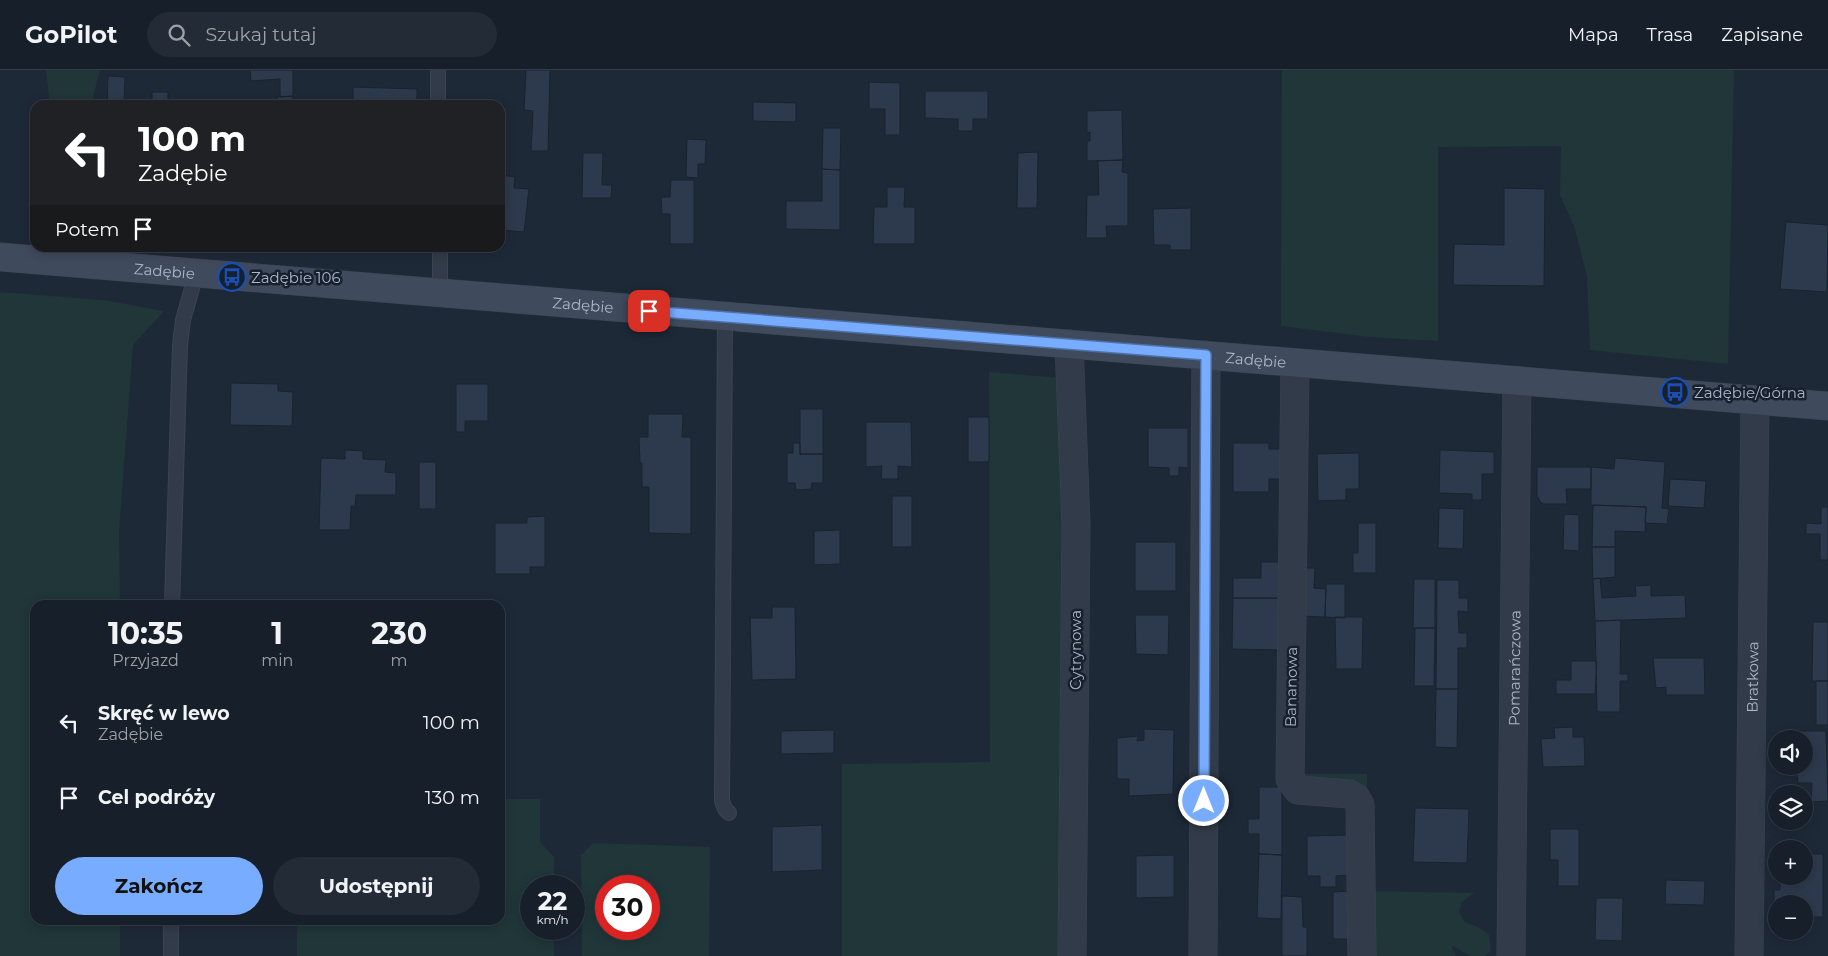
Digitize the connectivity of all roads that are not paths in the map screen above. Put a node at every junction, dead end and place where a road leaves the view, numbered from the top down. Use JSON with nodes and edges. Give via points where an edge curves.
{"nodes":[{"id":1,"x":438,"y":70,"type":"edge"},
{"id":2,"x":438,"y":100,"type":"edge"},
{"id":3,"x":440,"y":252,"type":"edge"},
{"id":4,"x":13,"y":258,"type":"edge"},
{"id":5,"x":196,"y":274,"type":"junction"},
{"id":6,"x":440,"y":294,"type":"junction"},
{"id":7,"x":725,"y":317,"type":"junction"},
{"id":8,"x":1069,"y":344,"type":"junction"},
{"id":9,"x":1206,"y":355,"type":"junction"},
{"id":10,"x":1295,"y":363,"type":"junction"},
{"id":11,"x":1516,"y":382,"type":"junction"},
{"id":12,"x":1756,"y":400,"type":"junction"},
{"id":13,"x":1828,"y":406,"type":"edge"},
{"id":14,"x":172,"y":600,"type":"edge"},
{"id":15,"x":729,"y":813,"type":"dead end"},
{"id":16,"x":171,"y":925,"type":"edge"},
{"id":17,"x":171,"y":956,"type":"edge"},
{"id":18,"x":1072,"y":956,"type":"edge"},
{"id":19,"x":1203,"y":956,"type":"edge"},
{"id":20,"x":1362,"y":956,"type":"edge"},
{"id":21,"x":1511,"y":956,"type":"edge"},
{"id":22,"x":1749,"y":956,"type":"edge"}],
"edges":[{"from":1,"to":2,"type":"lane"},
{"from":3,"to":6,"type":"lane"},
{"from":4,"to":5,"type":"street","name":"Zadębie"},
{"from":5,"to":6,"type":"street","name":"Zadębie"},
{"from":5,"to":14,"type":"lane","via":[[183,320],[180,345]]},
{"from":6,"to":7,"type":"street","name":"Zadębie"},
{"from":7,"to":8,"type":"street","name":"Zadębie"},
{"from":7,"to":15,"type":"lane","via":[[722,800]]},
{"from":8,"to":9,"type":"street","name":"Zadębie"},
{"from":8,"to":18,"type":"street","name":"Cytrynowa","via":[[1076,524]]},
{"from":9,"to":10,"type":"street","name":"Zadębie"},
{"from":9,"to":19,"type":"street"},
{"from":10,"to":11,"type":"street","name":"Zadębie"},
{"from":10,"to":20,"type":"street","name":"Bananowa","via":[[1290,779],[1298,790],[1349,794],[1360,805]]},
{"from":11,"to":12,"type":"street","name":"Zadębie"},
{"from":11,"to":21,"type":"street","name":"Pomarańczowa"},
{"from":12,"to":13,"type":"street","name":"Zadębie"},
{"from":12,"to":22,"type":"street","name":"Bratkowa"},
{"from":16,"to":17,"type":"lane"}]}
